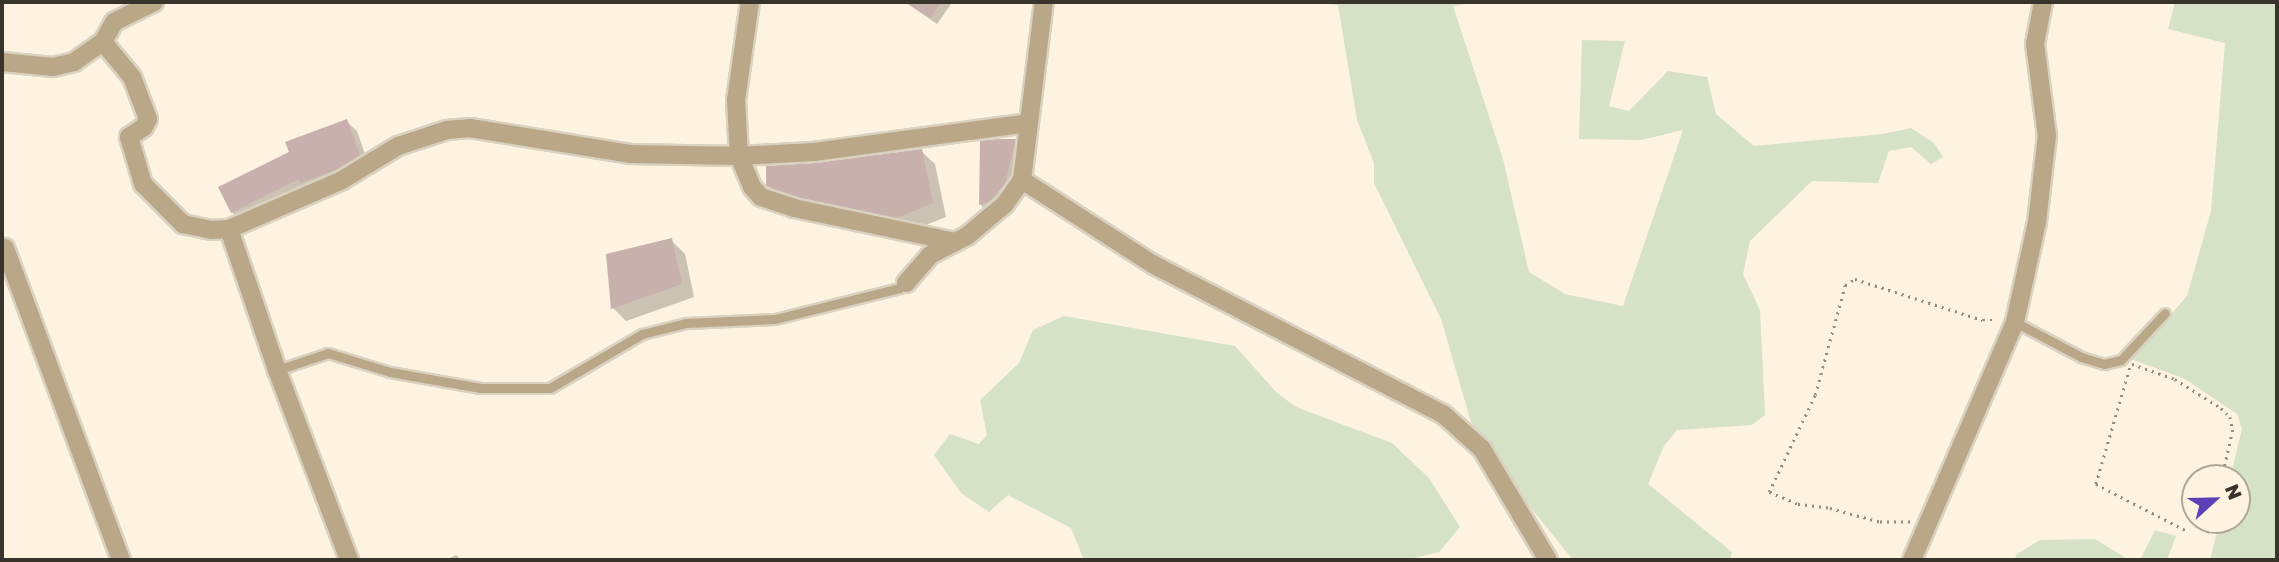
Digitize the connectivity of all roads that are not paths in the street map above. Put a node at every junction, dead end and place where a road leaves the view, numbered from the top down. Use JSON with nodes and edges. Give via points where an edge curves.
{"nodes":[{"id":1,"x":154,"y":2,"type":"edge"},
{"id":2,"x":750,"y":2,"type":"edge"},
{"id":3,"x":1044,"y":2,"type":"edge"},
{"id":4,"x":2043,"y":2,"type":"edge"},
{"id":5,"x":103,"y":42,"type":"junction"},
{"id":6,"x":2,"y":62,"type":"edge"},
{"id":7,"x":1028,"y":123,"type":"junction"},
{"id":8,"x":739,"y":156,"type":"junction"},
{"id":9,"x":1022,"y":180,"type":"junction"},
{"id":10,"x":229,"y":229,"type":"junction"},
{"id":11,"x":954,"y":242,"type":"junction"},
{"id":12,"x":5,"y":248,"type":"dead end"},
{"id":13,"x":906,"y":283,"type":"joint"},
{"id":14,"x":2165,"y":313,"type":"dead end"},
{"id":15,"x":2015,"y":322,"type":"junction"},
{"id":16,"x":277,"y":370,"type":"junction"},
{"id":17,"x":121,"y":560,"type":"edge"},
{"id":18,"x":349,"y":560,"type":"edge"},
{"id":19,"x":1548,"y":560,"type":"edge"},
{"id":20,"x":1912,"y":560,"type":"edge"}],
"edges":[{"from":1,"to":5,"type":"street","via":[[114,22]]},
{"from":2,"to":8,"type":"street","via":[[736,100]]},
{"from":3,"to":7,"type":"street"},
{"from":4,"to":15,"type":"street","via":[[2035,44],[2047,135],[2037,222]]},
{"from":5,"to":6,"type":"street","via":[[74,62],[54,67]]},
{"from":5,"to":10,"type":"street","via":[[132,77],[148,119],[129,137],[143,184],[183,224]]},
{"from":7,"to":8,"type":"street","via":[[814,152]]},
{"from":7,"to":9,"type":"street"},
{"from":8,"to":10,"type":"street","via":[[630,154],[471,128],[447,130],[398,146],[342,180]]},
{"from":8,"to":11,"type":"street","via":[[761,197]]},
{"from":9,"to":11,"type":"street","via":[[1006,204]]},
{"from":9,"to":19,"type":"street","via":[[1154,265],[1443,414],[1482,449]]},
{"from":10,"to":16,"type":"street"},
{"from":11,"to":13,"type":"street","via":[[930,255]]},
{"from":12,"to":17,"type":"street"},
{"from":13,"to":16,"type":"lane","via":[[775,319],[686,323],[642,334],[550,387],[481,387],[390,372],[328,354]]},
{"from":14,"to":15,"type":"lane","via":[[2121,360],[2104,364]]},
{"from":15,"to":20,"type":"street"},
{"from":16,"to":18,"type":"street"}]}
